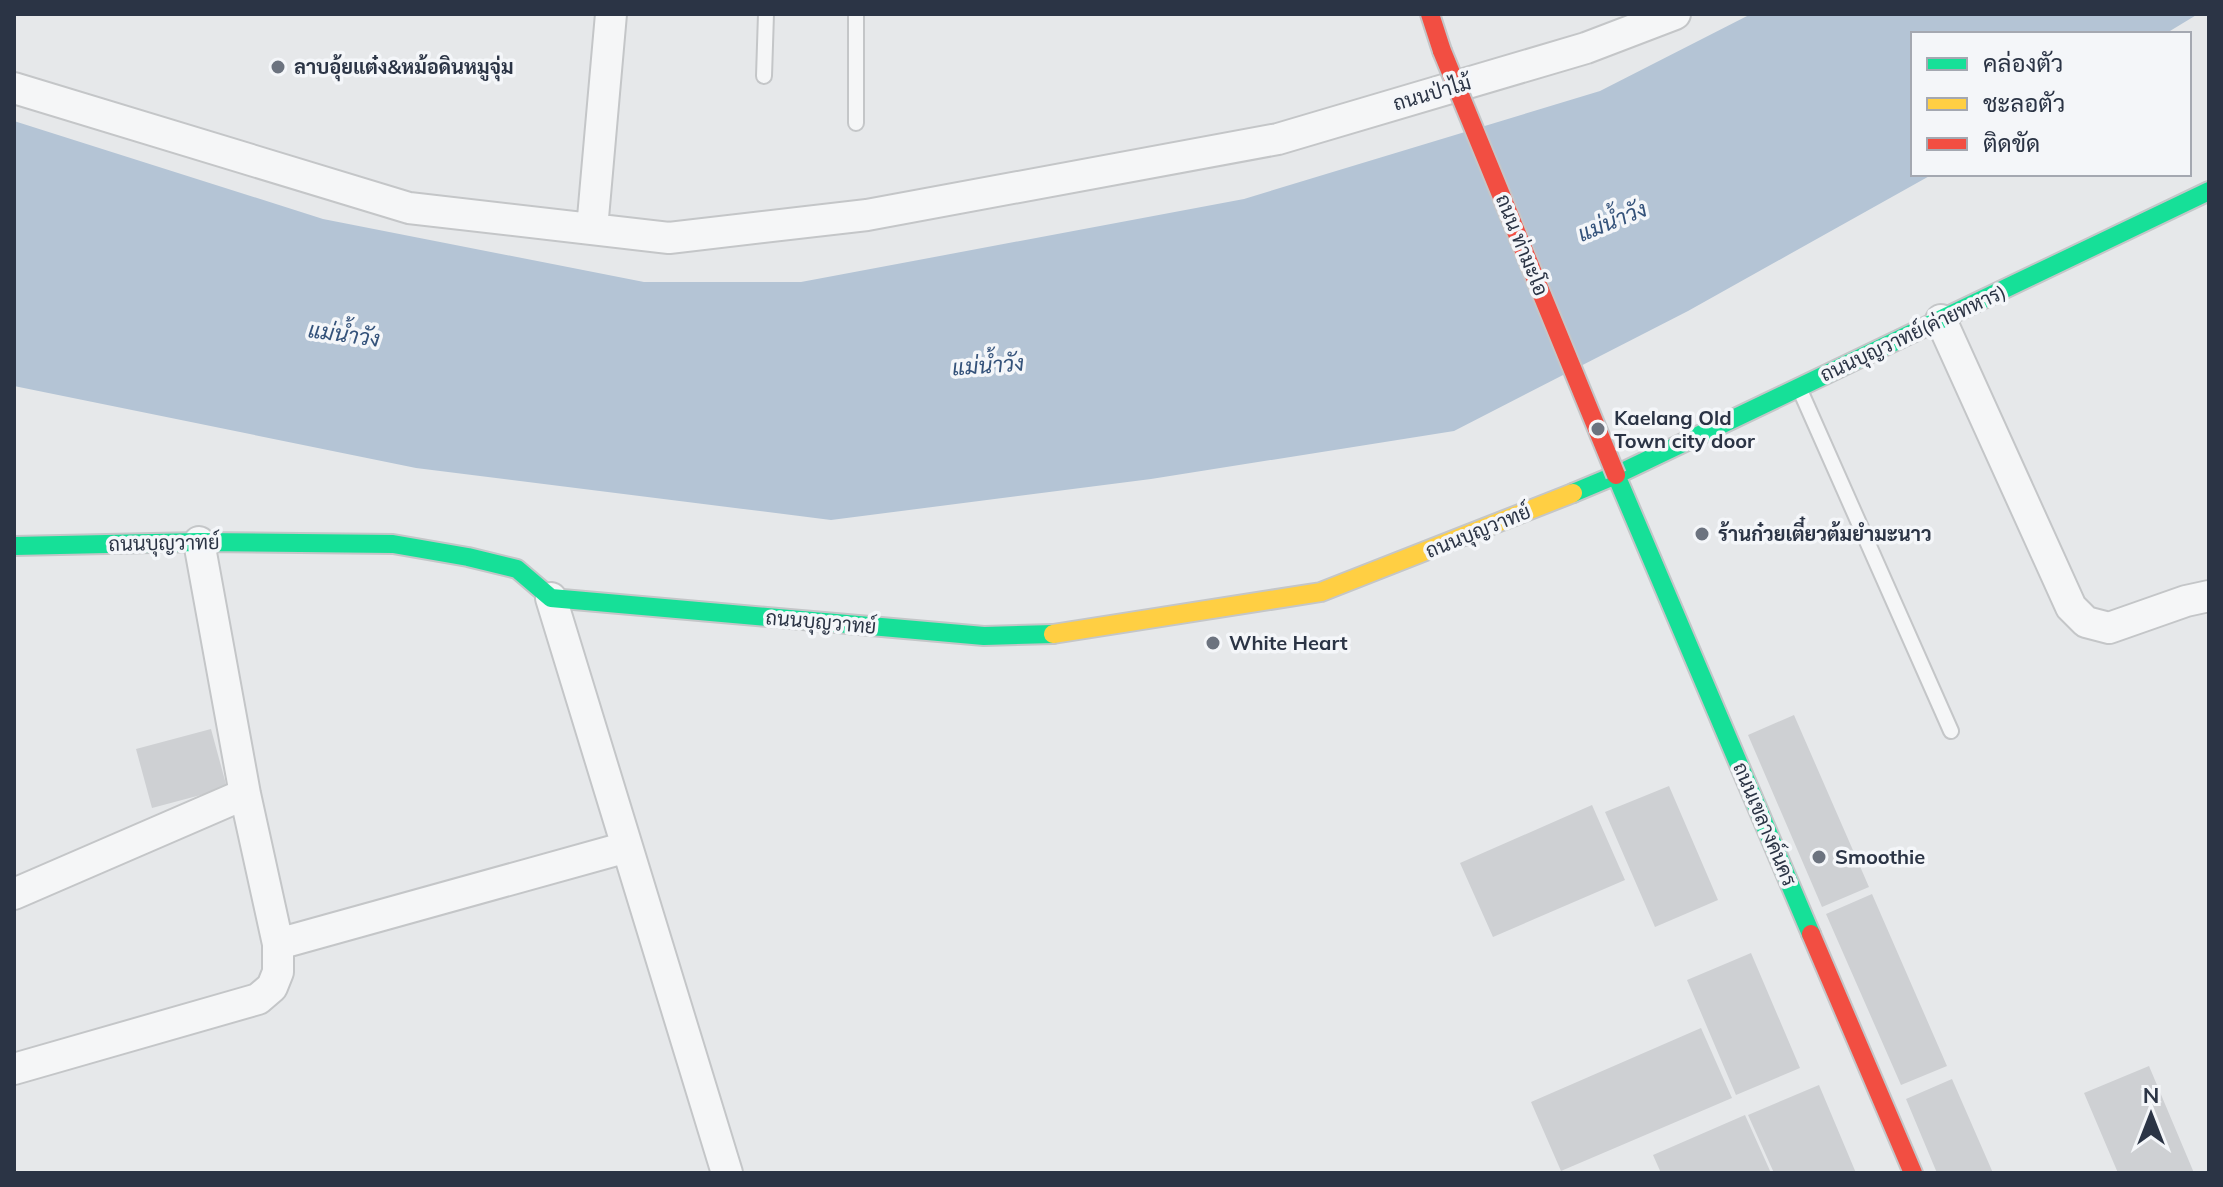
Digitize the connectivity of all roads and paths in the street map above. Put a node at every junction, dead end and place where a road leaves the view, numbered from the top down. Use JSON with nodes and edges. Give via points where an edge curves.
{"nodes":[{"id":1,"x":611,"y":14,"type":"edge"},
{"id":2,"x":766,"y":14,"type":"edge"},
{"id":3,"x":856,"y":14,"type":"edge"},
{"id":4,"x":1430,"y":14,"type":"edge"},
{"id":5,"x":1675,"y":14,"type":"edge"},
{"id":6,"x":764,"y":76,"type":"dead end"},
{"id":7,"x":14,"y":88,"type":"edge"},
{"id":8,"x":856,"y":123,"type":"dead end"},
{"id":9,"x":2209,"y":191,"type":"edge"},
{"id":10,"x":592,"y":229,"type":"junction"},
{"id":11,"x":1941,"y":320,"type":"junction"},
{"id":12,"x":1798,"y":386,"type":"junction"},
{"id":13,"x":1616,"y":475,"type":"junction"},
{"id":14,"x":199,"y":542,"type":"junction"},
{"id":15,"x":14,"y":546,"type":"edge"},
{"id":16,"x":2209,"y":596,"type":"edge"},
{"id":17,"x":551,"y":598,"type":"junction"},
{"id":18,"x":1951,"y":731,"type":"dead end"},
{"id":19,"x":245,"y":794,"type":"junction"},
{"id":20,"x":627,"y":847,"type":"junction"},
{"id":21,"x":14,"y":894,"type":"edge"},
{"id":22,"x":278,"y":944,"type":"junction"},
{"id":23,"x":14,"y":1069,"type":"edge"},
{"id":24,"x":727,"y":1173,"type":"edge"},
{"id":25,"x":1913,"y":1173,"type":"edge"}],
"edges":[{"from":1,"to":10,"type":"street"},
{"from":2,"to":6,"type":"lane"},
{"from":3,"to":8,"type":"lane"},
{"from":4,"to":13,"type":"street","name":"ถนน ท่ามะโอ","bridge":true},
{"from":5,"to":10,"type":"street","name":"ถนนป่าไม้","via":[[1586,48],[1278,139],[867,215],[669,238]]},
{"from":7,"to":10,"type":"street","name":"ถนนป่าไม้","via":[[409,208]]},
{"from":9,"to":11,"type":"street","name":"ถนนบุญวาทย์(ค่ายทหาร)"},
{"from":11,"to":12,"type":"street","name":"ถนนบุญวาทย์(ค่ายทหาร)"},
{"from":11,"to":16,"type":"street","via":[[2071,607],[2086,622],[2109,628]]},
{"from":12,"to":13,"type":"street","name":"ถนนบุญวาทย์(ค่ายทหาร)"},
{"from":12,"to":18,"type":"lane"},
{"from":13,"to":17,"type":"street","name":"ถนนบุญวาทย์","via":[[1321,592],[1070,633],[984,636]]},
{"from":13,"to":25,"type":"street","name":"ถนนเขลางค์นคร"},
{"from":14,"to":15,"type":"street","name":"ถนนบุญวาทย์"},
{"from":14,"to":17,"type":"street","name":"ถนนบุญวาทย์","via":[[393,544],[517,569]]},
{"from":14,"to":19,"type":"street"},
{"from":17,"to":20,"type":"street"},
{"from":19,"to":21,"type":"street"},
{"from":19,"to":22,"type":"street"},
{"from":20,"to":22,"type":"street"},
{"from":20,"to":24,"type":"street"},
{"from":22,"to":23,"type":"street","via":[[278,972],[272,987],[258,999]]}]}
